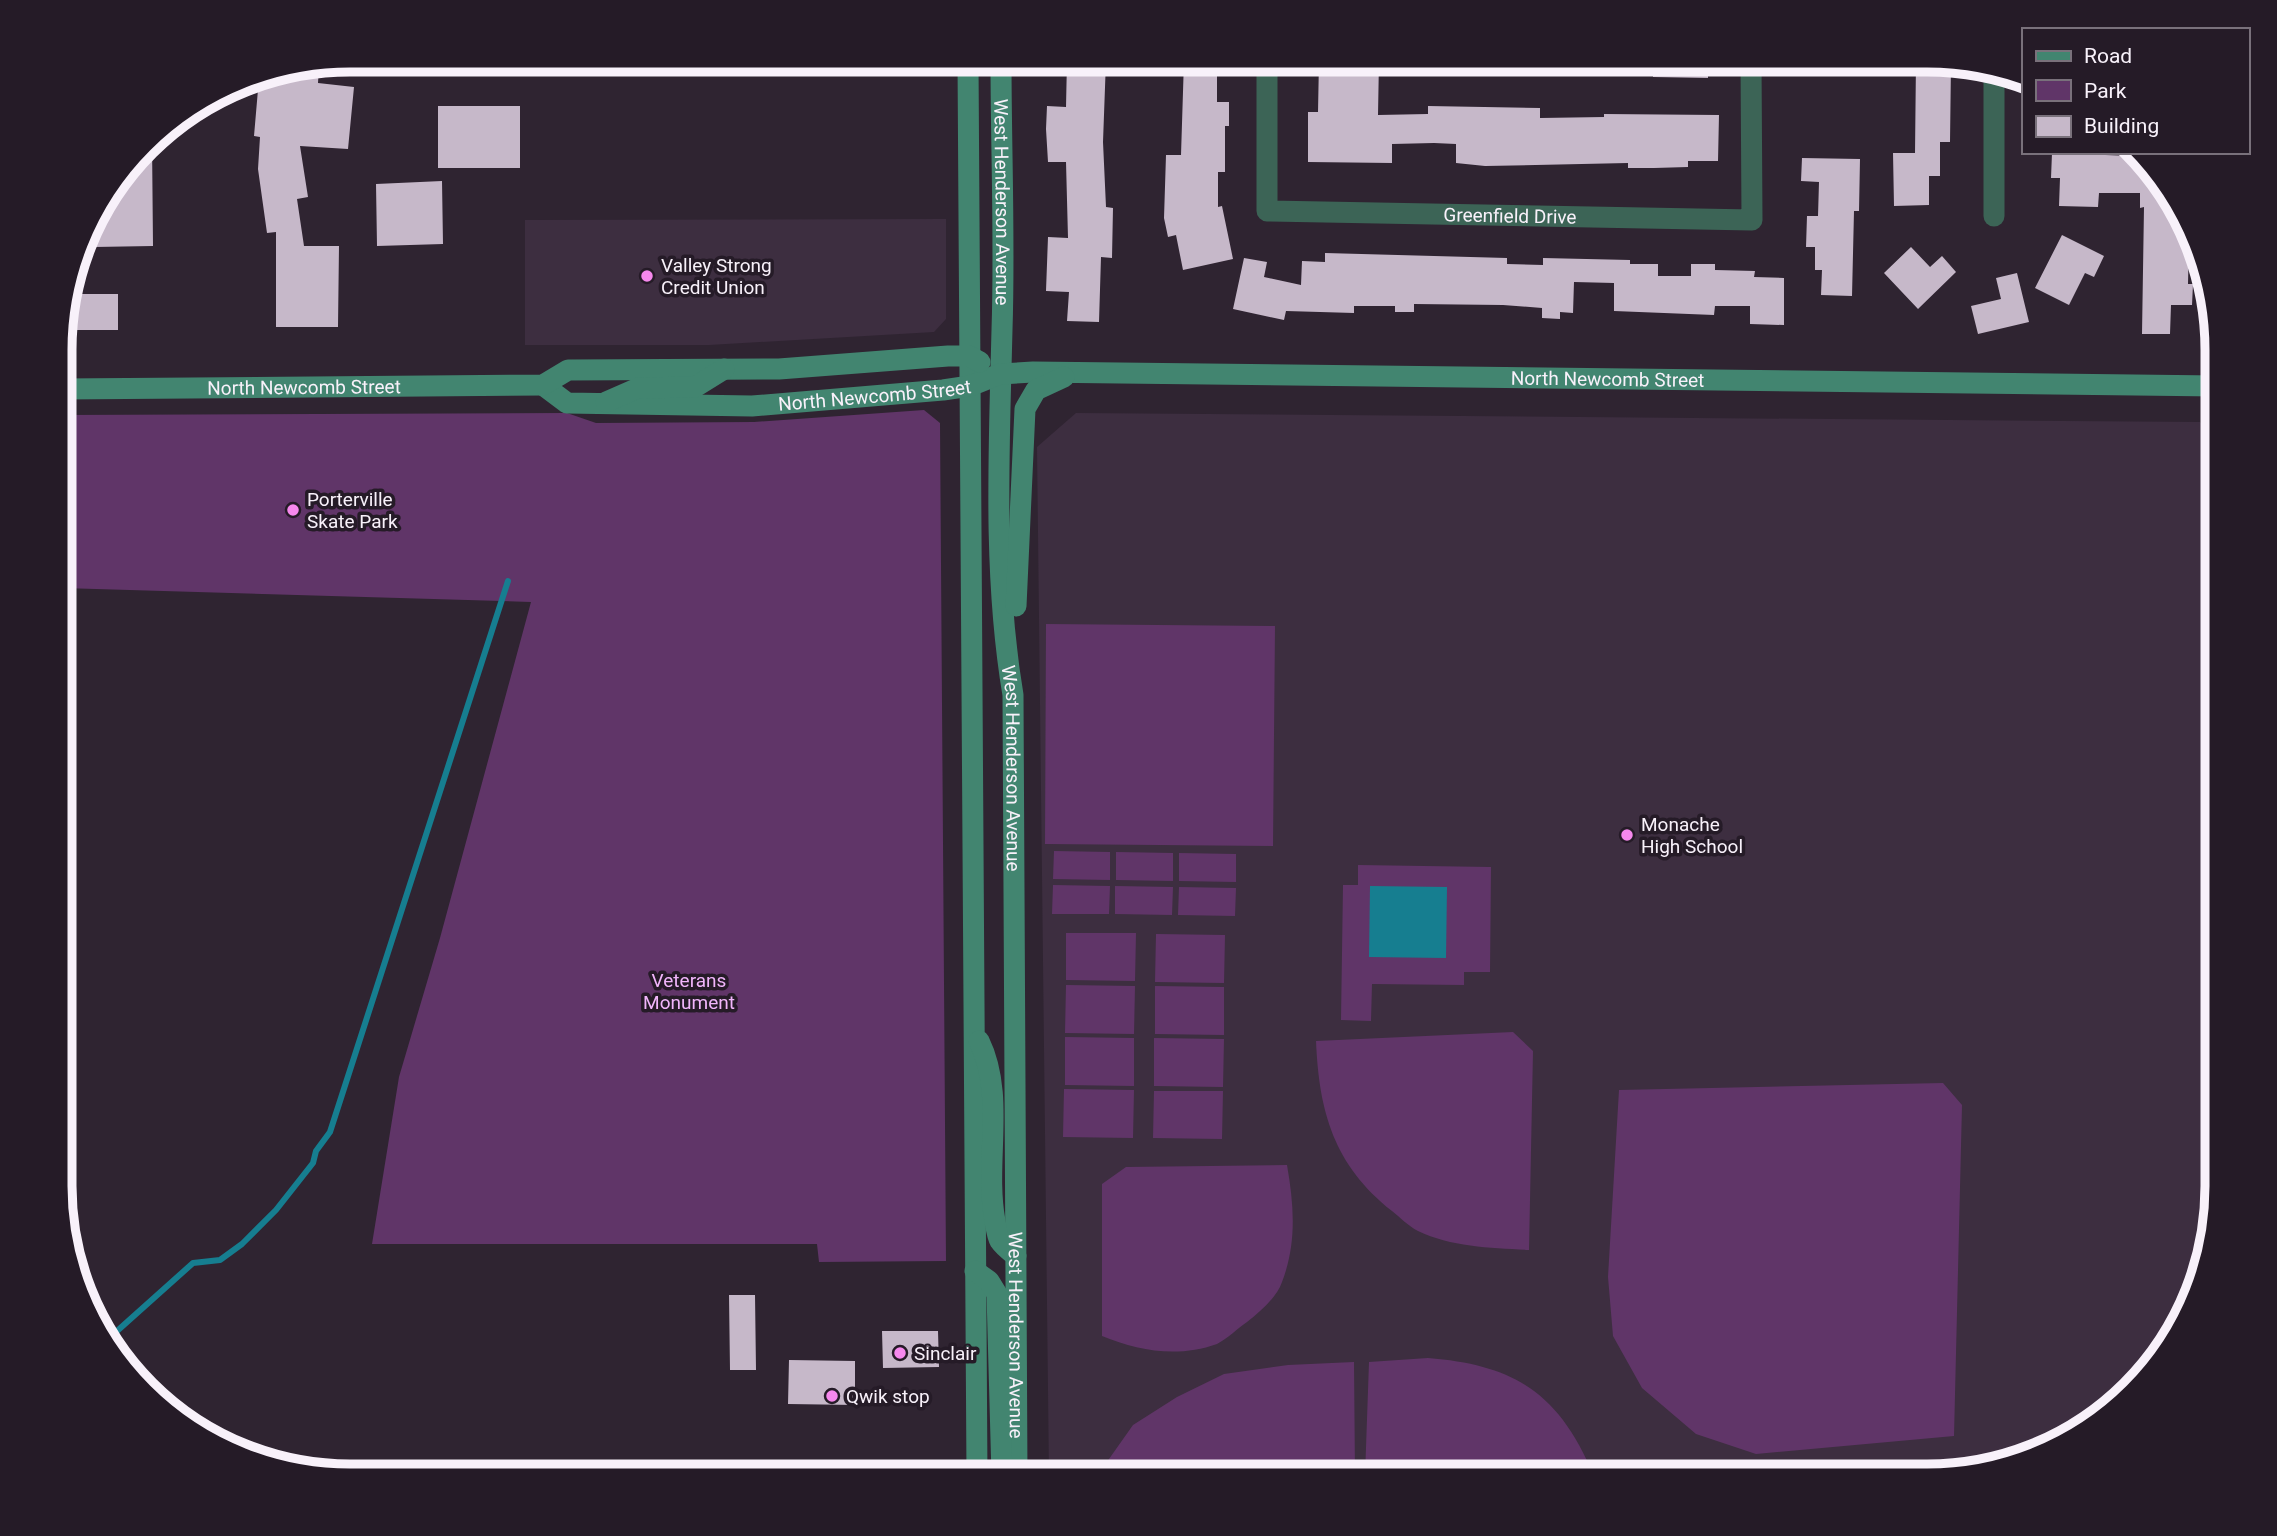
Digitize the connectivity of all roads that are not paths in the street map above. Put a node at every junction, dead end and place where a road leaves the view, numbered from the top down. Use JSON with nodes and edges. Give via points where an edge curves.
{"nodes":[{"id":1,"x":968,"y":72,"type":"edge"},
{"id":2,"x":1001,"y":72,"type":"edge"},
{"id":3,"x":1267,"y":72,"type":"edge"},
{"id":4,"x":1751,"y":72,"type":"edge"},
{"id":5,"x":1994,"y":80,"type":"edge"},
{"id":6,"x":1994,"y":216,"type":"dead end"},
{"id":7,"x":968,"y":356,"type":"junction"},
{"id":8,"x":724,"y":369,"type":"junction"},
{"id":9,"x":1081,"y":372,"type":"junction"},
{"id":10,"x":1000,"y":374,"type":"junction"},
{"id":11,"x":543,"y":385,"type":"junction"},
{"id":12,"x":970,"y":386,"type":"junction"},
{"id":13,"x":2205,"y":386,"type":"edge"},
{"id":14,"x":72,"y":388,"type":"edge"},
{"id":15,"x":601,"y":404,"type":"junction"},
{"id":16,"x":1013,"y":695,"type":"junction"},
{"id":17,"x":974,"y":1029,"type":"junction"},
{"id":18,"x":1016,"y":1256,"type":"junction"},
{"id":19,"x":975,"y":1271,"type":"junction"},
{"id":20,"x":977,"y":1464,"type":"edge"},
{"id":21,"x":1002,"y":1464,"type":"edge"},
{"id":22,"x":1017,"y":1464,"type":"edge"}],
"edges":[{"from":1,"to":7,"type":"main road","name":"West Henderson Avenue"},
{"from":2,"to":10,"type":"main road","name":"West Henderson Avenue"},
{"from":3,"to":4,"type":"street","name":"Greenfield Drive","via":[[1267,211],[1752,220]]},
{"from":5,"to":6,"type":"street"},
{"from":7,"to":8,"type":"main road","name":"North Newcomb Street"},
{"from":7,"to":10,"type":"main road","name":"North Newcomb Street"},
{"from":7,"to":12,"type":"main road","name":"West Henderson Avenue"},
{"from":8,"to":11,"type":"main road","name":"North Newcomb Street","via":[[568,370]]},
{"from":8,"to":15,"type":"main road","via":[[695,387],[638,388]]},
{"from":9,"to":10,"type":"main road","name":"North Newcomb Street"},
{"from":9,"to":13,"type":"main road","name":"North Newcomb Street"},
{"from":9,"to":16,"type":"main road","via":[[1036,390],[1025,409]]},
{"from":10,"to":12,"type":"main road","name":"North Newcomb Street"},
{"from":10,"to":16,"type":"main road","name":"West Henderson Avenue","via":[[1004,643]]},
{"from":11,"to":14,"type":"main road","name":"North Newcomb Street"},
{"from":11,"to":15,"type":"main road","name":"North Newcomb Street","via":[[567,403]]},
{"from":12,"to":15,"type":"main road","name":"North Newcomb Street","via":[[752,406]]},
{"from":12,"to":17,"type":"main road","name":"West Henderson Avenue"},
{"from":16,"to":18,"type":"main road","name":"West Henderson Avenue"},
{"from":17,"to":18,"type":"main road","via":[[988,1058],[995,1221],[999,1240]]},
{"from":17,"to":19,"type":"main road","name":"West Henderson Avenue"},
{"from":18,"to":22,"type":"main road","name":"West Henderson Avenue"},
{"from":19,"to":20,"type":"main road","name":"West Henderson Avenue"},
{"from":19,"to":21,"type":"main road","via":[[997,1294]]}]}
